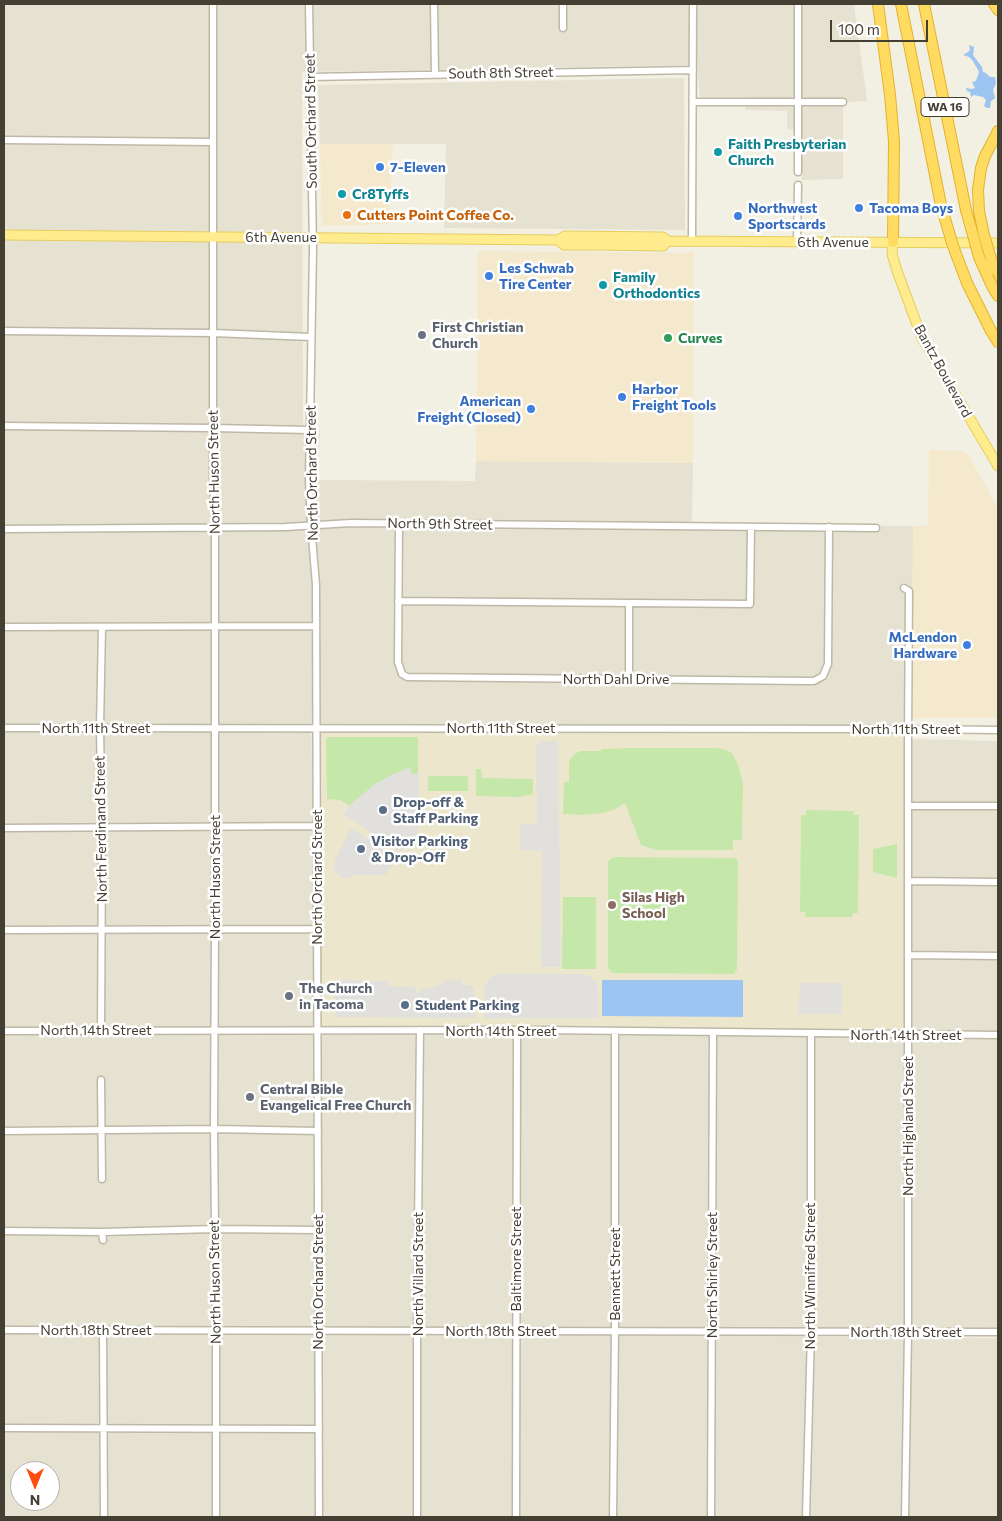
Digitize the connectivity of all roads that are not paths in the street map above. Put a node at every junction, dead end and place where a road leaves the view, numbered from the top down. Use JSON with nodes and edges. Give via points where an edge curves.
{"nodes":[{"id":1,"x":213,"y":4,"type":"edge"},
{"id":2,"x":309,"y":4,"type":"edge"},
{"id":3,"x":434,"y":4,"type":"edge"},
{"id":4,"x":564,"y":4,"type":"edge"},
{"id":5,"x":692,"y":4,"type":"edge"},
{"id":6,"x":798,"y":4,"type":"edge"},
{"id":7,"x":878,"y":4,"type":"edge"},
{"id":8,"x":901,"y":4,"type":"edge"},
{"id":9,"x":924,"y":4,"type":"edge"},
{"id":10,"x":994,"y":4,"type":"edge"},
{"id":11,"x":998,"y":10,"type":"edge"},
{"id":12,"x":563,"y":28,"type":"dead end"},
{"id":13,"x":693,"y":70,"type":"junction"},
{"id":14,"x":435,"y":74,"type":"junction"},
{"id":15,"x":310,"y":77,"type":"junction"},
{"id":16,"x":798,"y":101,"type":"junction"},
{"id":17,"x":693,"y":102,"type":"junction"},
{"id":18,"x":843,"y":102,"type":"dead end"},
{"id":19,"x":998,"y":131,"type":"edge"},
{"id":20,"x":4,"y":140,"type":"edge"},
{"id":21,"x":213,"y":142,"type":"junction"},
{"id":22,"x":798,"y":172,"type":"dead end"},
{"id":23,"x":798,"y":185,"type":"dead end"},
{"id":24,"x":4,"y":235,"type":"edge"},
{"id":25,"x":213,"y":237,"type":"junction"},
{"id":26,"x":312,"y":238,"type":"junction"},
{"id":27,"x":692,"y":241,"type":"junction"},
{"id":28,"x":797,"y":242,"type":"junction"},
{"id":29,"x":893,"y":242,"type":"junction"},
{"id":30,"x":998,"y":243,"type":"edge"},
{"id":31,"x":995,"y":283,"type":"edge"},
{"id":32,"x":998,"y":296,"type":"edge"},
{"id":33,"x":4,"y":331,"type":"edge"},
{"id":34,"x":213,"y":333,"type":"junction"},
{"id":35,"x":311,"y":336,"type":"junction"},
{"id":36,"x":998,"y":342,"type":"edge"},
{"id":37,"x":4,"y":426,"type":"edge"},
{"id":38,"x":213,"y":428,"type":"junction"},
{"id":39,"x":310,"y":430,"type":"junction"},
{"id":40,"x":998,"y":466,"type":"edge"},
{"id":41,"x":399,"y":524,"type":"junction"},
{"id":42,"x":311,"y":525,"type":"junction"},
{"id":43,"x":751,"y":527,"type":"junction"},
{"id":44,"x":829,"y":527,"type":"junction"},
{"id":45,"x":215,"y":528,"type":"junction"},
{"id":46,"x":876,"y":528,"type":"dead end"},
{"id":47,"x":4,"y":529,"type":"edge"},
{"id":48,"x":904,"y":588,"type":"dead end"},
{"id":49,"x":398,"y":601,"type":"junction"},
{"id":50,"x":629,"y":603,"type":"junction"},
{"id":51,"x":316,"y":626,"type":"junction"},
{"id":52,"x":4,"y":627,"type":"edge"},
{"id":53,"x":102,"y":627,"type":"junction"},
{"id":54,"x":215,"y":627,"type":"junction"},
{"id":55,"x":629,"y":679,"type":"junction"},
{"id":56,"x":100,"y":727,"type":"junction"},
{"id":57,"x":4,"y":728,"type":"edge"},
{"id":58,"x":215,"y":728,"type":"junction"},
{"id":59,"x":317,"y":728,"type":"junction"},
{"id":60,"x":908,"y":729,"type":"junction"},
{"id":61,"x":998,"y":730,"type":"edge"},
{"id":62,"x":908,"y":806,"type":"junction"},
{"id":63,"x":998,"y":806,"type":"edge"},
{"id":64,"x":317,"y":826,"type":"junction"},
{"id":65,"x":101,"y":827,"type":"junction"},
{"id":66,"x":4,"y":828,"type":"edge"},
{"id":67,"x":214,"y":828,"type":"junction"},
{"id":68,"x":908,"y":881,"type":"junction"},
{"id":69,"x":998,"y":882,"type":"edge"},
{"id":70,"x":216,"y":929,"type":"junction"},
{"id":71,"x":317,"y":929,"type":"junction"},
{"id":72,"x":4,"y":930,"type":"edge"},
{"id":73,"x":102,"y":930,"type":"junction"},
{"id":74,"x":908,"y":955,"type":"junction"},
{"id":75,"x":998,"y":956,"type":"edge"},
{"id":76,"x":101,"y":1030,"type":"junction"},
{"id":77,"x":214,"y":1030,"type":"junction"},
{"id":78,"x":420,"y":1030,"type":"junction"},
{"id":79,"x":517,"y":1030,"type":"junction"},
{"id":80,"x":4,"y":1031,"type":"edge"},
{"id":81,"x":318,"y":1031,"type":"junction"},
{"id":82,"x":615,"y":1031,"type":"junction"},
{"id":83,"x":713,"y":1032,"type":"junction"},
{"id":84,"x":811,"y":1034,"type":"junction"},
{"id":85,"x":908,"y":1035,"type":"junction"},
{"id":86,"x":998,"y":1035,"type":"edge"},
{"id":87,"x":101,"y":1080,"type":"dead end"},
{"id":88,"x":101,"y":1129,"type":"junction"},
{"id":89,"x":214,"y":1129,"type":"junction"},
{"id":90,"x":4,"y":1131,"type":"edge"},
{"id":91,"x":318,"y":1131,"type":"junction"},
{"id":92,"x":102,"y":1179,"type":"dead end"},
{"id":93,"x":215,"y":1230,"type":"junction"},
{"id":94,"x":318,"y":1230,"type":"junction"},
{"id":95,"x":4,"y":1231,"type":"edge"},
{"id":96,"x":102,"y":1232,"type":"junction"},
{"id":97,"x":103,"y":1240,"type":"dead end"},
{"id":98,"x":4,"y":1330,"type":"edge"},
{"id":99,"x":103,"y":1330,"type":"junction"},
{"id":100,"x":216,"y":1330,"type":"junction"},
{"id":101,"x":318,"y":1331,"type":"junction"},
{"id":102,"x":417,"y":1331,"type":"junction"},
{"id":103,"x":516,"y":1331,"type":"junction"},
{"id":104,"x":615,"y":1331,"type":"junction"},
{"id":105,"x":712,"y":1332,"type":"junction"},
{"id":106,"x":811,"y":1332,"type":"junction"},
{"id":107,"x":908,"y":1332,"type":"junction"},
{"id":108,"x":998,"y":1332,"type":"edge"},
{"id":109,"x":4,"y":1428,"type":"edge"},
{"id":110,"x":103,"y":1428,"type":"junction"},
{"id":111,"x":216,"y":1428,"type":"junction"},
{"id":112,"x":319,"y":1429,"type":"junction"},
{"id":113,"x":104,"y":1517,"type":"edge"},
{"id":114,"x":216,"y":1517,"type":"edge"},
{"id":115,"x":319,"y":1517,"type":"edge"},
{"id":116,"x":417,"y":1517,"type":"edge"},
{"id":117,"x":516,"y":1517,"type":"edge"},
{"id":118,"x":613,"y":1517,"type":"edge"},
{"id":119,"x":711,"y":1517,"type":"edge"},
{"id":120,"x":806,"y":1517,"type":"edge"},
{"id":121,"x":905,"y":1517,"type":"edge"}],
"edges":[{"from":1,"to":21,"type":"street","name":"North Huson Street"},
{"from":2,"to":15,"type":"street","name":"South Orchard Street"},
{"from":3,"to":14,"type":"street"},
{"from":4,"to":12,"type":"street"},
{"from":5,"to":13,"type":"street"},
{"from":6,"to":16,"type":"street"},
{"from":7,"to":29,"type":"highway","via":[[894,141]]},
{"from":8,"to":36,"type":"highway","number":"WA 16","bridge":true,"via":[[941,205],[967,283]]},
{"from":9,"to":31,"type":"highway","number":"WA 16","bridge":true,"via":[[966,210],[979,257]]},
{"from":10,"to":11,"type":"highway"},
{"from":13,"to":14,"type":"street","name":"South 8th Street"},
{"from":13,"to":17,"type":"street"},
{"from":14,"to":15,"type":"street","name":"South 8th Street"},
{"from":15,"to":26,"type":"street","name":"South Orchard Street"},
{"from":16,"to":17,"type":"street"},
{"from":16,"to":18,"type":"street"},
{"from":16,"to":22,"type":"street"},
{"from":17,"to":27,"type":"street"},
{"from":19,"to":31,"type":"highway","bridge":true,"via":[[985,156],[978,190],[979,212]]},
{"from":20,"to":21,"type":"street"},
{"from":21,"to":25,"type":"street","name":"North Huson Street"},
{"from":23,"to":28,"type":"street"},
{"from":24,"to":25,"type":"main road","name":"6th Avenue"},
{"from":25,"to":26,"type":"main road","name":"6th Avenue"},
{"from":25,"to":34,"type":"street","name":"North Huson Street"},
{"from":26,"to":27,"type":"main road","name":"6th Avenue","via":[[558,240],[564,245],[664,246],[668,241]]},
{"from":26,"to":35,"type":"street","name":"North Orchard Street"},
{"from":27,"to":28,"type":"main road","name":"6th Avenue"},
{"from":28,"to":29,"type":"main road","name":"6th Avenue"},
{"from":29,"to":30,"type":"main road","name":"6th Avenue"},
{"from":29,"to":40,"type":"main road","name":"Bantz Boulevard","via":[[892,254],[897,271],[922,338]]},
{"from":31,"to":32,"type":"highway","number":"WA 16"},
{"from":33,"to":34,"type":"street"},
{"from":34,"to":35,"type":"street"},
{"from":34,"to":38,"type":"street","name":"North Huson Street"},
{"from":35,"to":39,"type":"street","name":"North Orchard Street"},
{"from":37,"to":38,"type":"street"},
{"from":38,"to":39,"type":"street"},
{"from":38,"to":45,"type":"street","name":"North Huson Street"},
{"from":39,"to":42,"type":"street","name":"North Orchard Street"},
{"from":41,"to":42,"type":"street","name":"North 9th Street"},
{"from":41,"to":43,"type":"street","name":"North 9th Street"},
{"from":41,"to":49,"type":"street"},
{"from":42,"to":45,"type":"street","name":"North 9th Street"},
{"from":42,"to":51,"type":"street","name":"North Orchard Street"},
{"from":43,"to":44,"type":"street","name":"North 9th Street"},
{"from":43,"to":50,"type":"street","via":[[750,604]]},
{"from":44,"to":46,"type":"street","name":"North 9th Street"},
{"from":44,"to":55,"type":"street","name":"North Dahl Drive","via":[[829,658],[823,676],[814,681]]},
{"from":45,"to":47,"type":"street","name":"North 9th Street"},
{"from":45,"to":54,"type":"street","name":"North Huson Street"},
{"from":48,"to":60,"type":"street","name":"North Highland Street","via":[[909,591]]},
{"from":49,"to":50,"type":"street"},
{"from":49,"to":55,"type":"street","name":"North Dahl Drive","via":[[398,662],[402,674],[407,677]]},
{"from":50,"to":55,"type":"street"},
{"from":51,"to":54,"type":"street"},
{"from":51,"to":59,"type":"street","name":"North Orchard Street"},
{"from":52,"to":53,"type":"street"},
{"from":53,"to":54,"type":"street"},
{"from":53,"to":56,"type":"street","name":"North Ferdinand Street"},
{"from":54,"to":58,"type":"street","name":"North Huson Street"},
{"from":56,"to":57,"type":"street","name":"North 11th Street"},
{"from":56,"to":58,"type":"street","name":"North 11th Street"},
{"from":56,"to":65,"type":"street","name":"North Ferdinand Street"},
{"from":58,"to":59,"type":"street","name":"North 11th Street"},
{"from":58,"to":67,"type":"street","name":"North Huson Street"},
{"from":59,"to":60,"type":"street","name":"North 11th Street"},
{"from":59,"to":64,"type":"street","name":"North Orchard Street"},
{"from":60,"to":61,"type":"street","name":"North 11th Street"},
{"from":60,"to":62,"type":"street","name":"North Highland Street"},
{"from":62,"to":63,"type":"street"},
{"from":62,"to":68,"type":"street","name":"North Highland Street"},
{"from":64,"to":67,"type":"street"},
{"from":64,"to":71,"type":"street","name":"North Orchard Street"},
{"from":65,"to":66,"type":"street"},
{"from":65,"to":67,"type":"street"},
{"from":65,"to":73,"type":"street","name":"North Ferdinand Street"},
{"from":67,"to":70,"type":"street","name":"North Huson Street"},
{"from":68,"to":69,"type":"street"},
{"from":68,"to":74,"type":"street","name":"North Highland Street"},
{"from":70,"to":71,"type":"street"},
{"from":70,"to":73,"type":"street"},
{"from":70,"to":77,"type":"street","name":"North Huson Street"},
{"from":71,"to":81,"type":"street","name":"North Orchard Street"},
{"from":72,"to":73,"type":"street"},
{"from":73,"to":76,"type":"street","name":"North Ferdinand Street"},
{"from":74,"to":75,"type":"street"},
{"from":74,"to":85,"type":"street","name":"North Highland Street"},
{"from":76,"to":77,"type":"street","name":"North 14th Street"},
{"from":76,"to":80,"type":"street","name":"North 14th Street"},
{"from":77,"to":81,"type":"street","name":"North 14th Street"},
{"from":77,"to":89,"type":"street","name":"North Huson Street"},
{"from":78,"to":79,"type":"street","name":"North 14th Street"},
{"from":78,"to":81,"type":"street","name":"North 14th Street"},
{"from":78,"to":102,"type":"street","name":"North Villard Street"},
{"from":79,"to":82,"type":"street","name":"North 14th Street"},
{"from":79,"to":103,"type":"street","name":"Baltimore Street"},
{"from":81,"to":91,"type":"street","name":"North Orchard Street"},
{"from":82,"to":83,"type":"street","name":"North 14th Street"},
{"from":82,"to":104,"type":"street","name":"Bennett Street"},
{"from":83,"to":84,"type":"street","name":"North 14th Street"},
{"from":83,"to":105,"type":"street","name":"North Shirley Street"},
{"from":84,"to":85,"type":"street","name":"North 14th Street"},
{"from":84,"to":106,"type":"street","name":"North Winnifred Street"},
{"from":85,"to":86,"type":"street","name":"North 14th Street"},
{"from":85,"to":107,"type":"street","name":"North Highland Street"},
{"from":87,"to":88,"type":"street"},
{"from":88,"to":89,"type":"street"},
{"from":88,"to":90,"type":"street"},
{"from":88,"to":92,"type":"street"},
{"from":89,"to":91,"type":"street"},
{"from":89,"to":93,"type":"street","name":"North Huson Street"},
{"from":91,"to":94,"type":"street","name":"North Orchard Street"},
{"from":93,"to":94,"type":"street"},
{"from":93,"to":96,"type":"street"},
{"from":93,"to":100,"type":"street","name":"North Huson Street"},
{"from":94,"to":101,"type":"street","name":"North Orchard Street"},
{"from":95,"to":96,"type":"street"},
{"from":96,"to":97,"type":"street"},
{"from":98,"to":99,"type":"street","name":"North 18th Street"},
{"from":99,"to":100,"type":"street","name":"North 18th Street"},
{"from":99,"to":110,"type":"street"},
{"from":100,"to":101,"type":"street","name":"North 18th Street"},
{"from":100,"to":111,"type":"street","name":"North Huson Street"},
{"from":101,"to":102,"type":"street","name":"North 18th Street"},
{"from":101,"to":112,"type":"street","name":"North Orchard Street"},
{"from":102,"to":103,"type":"street","name":"North 18th Street"},
{"from":102,"to":116,"type":"street","name":"North Villard Street"},
{"from":103,"to":104,"type":"street","name":"North 18th Street"},
{"from":103,"to":117,"type":"street","name":"Baltimore Street"},
{"from":104,"to":105,"type":"street","name":"North 18th Street"},
{"from":104,"to":118,"type":"street","name":"Bennett Street"},
{"from":105,"to":106,"type":"street","name":"North 18th Street"},
{"from":105,"to":119,"type":"street","name":"North Shirley Street"},
{"from":106,"to":107,"type":"street","name":"North 18th Street"},
{"from":106,"to":120,"type":"street","name":"North Winnifred Street"},
{"from":107,"to":108,"type":"street","name":"North 18th Street"},
{"from":107,"to":121,"type":"street","name":"North Highland Street"},
{"from":109,"to":110,"type":"street"},
{"from":110,"to":111,"type":"street"},
{"from":110,"to":113,"type":"street"},
{"from":111,"to":112,"type":"street"},
{"from":111,"to":114,"type":"street","name":"North Huson Street"},
{"from":112,"to":115,"type":"street","name":"North Orchard Street"}]}
